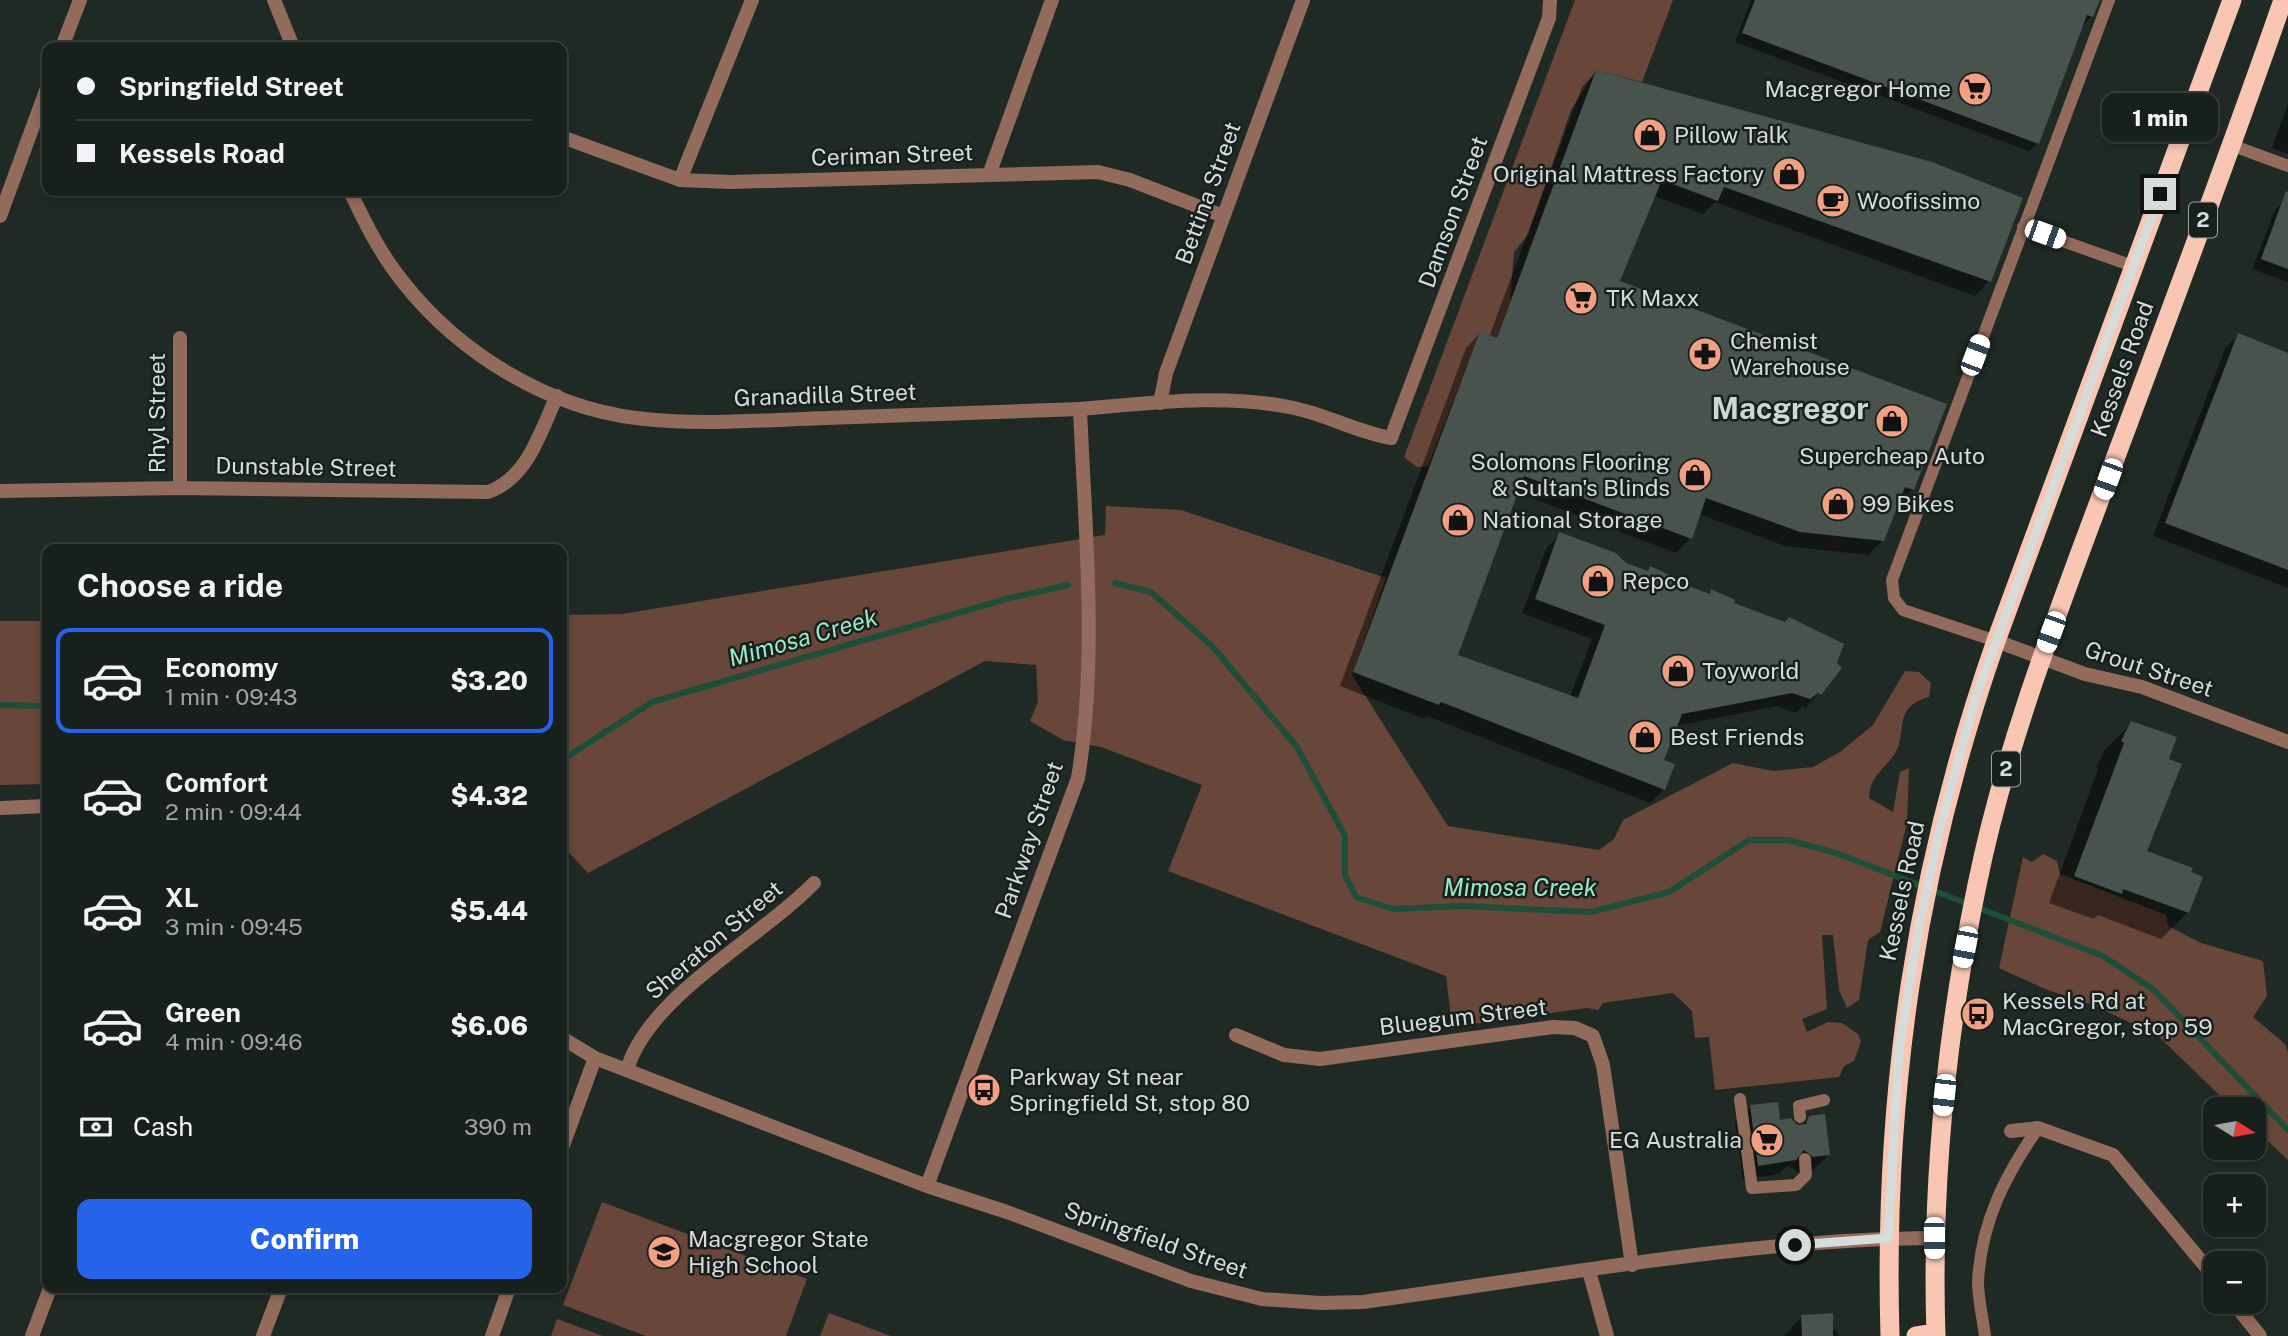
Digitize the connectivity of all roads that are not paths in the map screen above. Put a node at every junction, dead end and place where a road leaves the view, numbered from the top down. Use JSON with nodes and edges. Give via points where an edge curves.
{"nodes":[{"id":1,"x":80,"y":0,"type":"edge"},
{"id":2,"x":274,"y":0,"type":"edge"},
{"id":3,"x":752,"y":0,"type":"edge"},
{"id":4,"x":1052,"y":0,"type":"edge"},
{"id":5,"x":1303,"y":0,"type":"edge"},
{"id":6,"x":1550,"y":0,"type":"edge"},
{"id":7,"x":2109,"y":0,"type":"edge"},
{"id":8,"x":2232,"y":0,"type":"edge"},
{"id":9,"x":2283,"y":0,"type":"edge"},
{"id":10,"x":64,"y":42,"type":"edge"},
{"id":11,"x":291,"y":42,"type":"edge"},
{"id":12,"x":42,"y":102,"type":"edge"},
{"id":13,"x":567,"y":139,"type":"edge"},
{"id":14,"x":2231,"y":145,"type":"junction"},
{"id":15,"x":2288,"y":166,"type":"edge"},
{"id":16,"x":989,"y":175,"type":"junction"},
{"id":17,"x":680,"y":180,"type":"junction"},
{"id":18,"x":352,"y":196,"type":"edge"},
{"id":19,"x":0,"y":216,"type":"edge"},
{"id":20,"x":1223,"y":216,"type":"junction"},
{"id":21,"x":2023,"y":227,"type":"junction"},
{"id":22,"x":2133,"y":266,"type":"junction"},
{"id":23,"x":180,"y":338,"type":"dead end"},
{"id":24,"x":557,"y":396,"type":"junction"},
{"id":25,"x":1160,"y":403,"type":"junction"},
{"id":26,"x":1080,"y":409,"type":"junction"},
{"id":27,"x":1391,"y":438,"type":"joint"},
{"id":28,"x":180,"y":488,"type":"junction"},
{"id":29,"x":0,"y":491,"type":"edge"},
{"id":30,"x":1996,"y":640,"type":"junction"},
{"id":31,"x":2042,"y":657,"type":"junction"},
{"id":32,"x":2288,"y":741,"type":"edge"},
{"id":33,"x":42,"y":806,"type":"edge"},
{"id":34,"x":0,"y":808,"type":"edge"},
{"id":35,"x":814,"y":883,"type":"dead end"},
{"id":36,"x":1236,"y":1035,"type":"dead end"},
{"id":37,"x":567,"y":1041,"type":"edge"},
{"id":38,"x":596,"y":1058,"type":"junction"},
{"id":39,"x":627,"y":1070,"type":"junction"},
{"id":40,"x":1740,"y":1099,"type":"dead end"},
{"id":41,"x":1824,"y":1100,"type":"dead end"},
{"id":42,"x":1800,"y":1117,"type":"dead end"},
{"id":43,"x":2038,"y":1128,"type":"junction"},
{"id":44,"x":2011,"y":1131,"type":"dead end"},
{"id":45,"x":567,"y":1135,"type":"edge"},
{"id":46,"x":1805,"y":1158,"type":"dead end"},
{"id":47,"x":927,"y":1186,"type":"junction"},
{"id":48,"x":1888,"y":1238,"type":"junction"},
{"id":49,"x":1934,"y":1238,"type":"junction"},
{"id":50,"x":2203,"y":1263,"type":"edge"},
{"id":51,"x":1632,"y":1265,"type":"junction"},
{"id":52,"x":1589,"y":1271,"type":"junction"},
{"id":53,"x":48,"y":1293,"type":"edge"},
{"id":54,"x":279,"y":1293,"type":"edge"},
{"id":55,"x":507,"y":1293,"type":"edge"},
{"id":56,"x":2243,"y":1314,"type":"edge"},
{"id":57,"x":1936,"y":1335,"type":"edge"},
{"id":58,"x":32,"y":1336,"type":"edge"},
{"id":59,"x":263,"y":1336,"type":"edge"},
{"id":60,"x":492,"y":1336,"type":"edge"},
{"id":61,"x":1607,"y":1336,"type":"edge"},
{"id":62,"x":1890,"y":1336,"type":"edge"},
{"id":63,"x":1916,"y":1336,"type":"edge"},
{"id":64,"x":1985,"y":1336,"type":"edge"},
{"id":65,"x":2260,"y":1336,"type":"edge"}],
"edges":[{"from":1,"to":10,"type":"street"},
{"from":2,"to":11,"type":"street"},
{"from":3,"to":17,"type":"street"},
{"from":4,"to":16,"type":"street"},
{"from":5,"to":20,"type":"street","name":"Bettina Street"},
{"from":6,"to":27,"type":"street","name":"Damson Street","via":[[1549,18]]},
{"from":7,"to":21,"type":"lane"},
{"from":8,"to":22,"type":"highway","name":"Kessels Road","number":"2"},
{"from":9,"to":14,"type":"highway","name":"Kessels Road","number":"2"},
{"from":12,"to":19,"type":"street"},
{"from":13,"to":17,"type":"street","name":"Ceriman Street"},
{"from":14,"to":15,"type":"lane"},
{"from":14,"to":31,"type":"highway","name":"Kessels Road","number":"2"},
{"from":16,"to":17,"type":"street","name":"Ceriman Street"},
{"from":16,"to":20,"type":"street","name":"Ceriman Street","via":[[1098,172]]},
{"from":18,"to":24,"type":"street","name":"Granadilla Street","via":[[402,281],[443,326],[488,360]]},
{"from":20,"to":25,"type":"street","name":"Bettina Street","via":[[1166,373]]},
{"from":21,"to":22,"type":"lane"},
{"from":21,"to":30,"type":"lane","via":[[1892,580],[1894,598],[1903,610]]},
{"from":22,"to":30,"type":"highway","name":"Kessels Road","number":"2"},
{"from":23,"to":28,"type":"street","name":"Rhyl Street"},
{"from":24,"to":26,"type":"street","name":"Granadilla Street","via":[[635,418],[715,422]]},
{"from":24,"to":28,"type":"street","name":"Dunstable Street","via":[[524,466],[504,486],[488,492]]},
{"from":25,"to":26,"type":"street","name":"Granadilla Street"},
{"from":25,"to":27,"type":"street","name":"Granadilla Street","via":[[1264,402]]},
{"from":26,"to":47,"type":"street","name":"Parkway Street","via":[[1089,635],[1085,731],[1077,778]]},
{"from":28,"to":29,"type":"street","name":"Dunstable Street"},
{"from":30,"to":31,"type":"street","name":"Grout Street"},
{"from":30,"to":48,"type":"highway","name":"Kessels Road","number":"2","via":[[1972,710],[1919,926],[1899,1049]]},
{"from":31,"to":32,"type":"street","name":"Grout Street","via":[[2101,679],[2142,687]]},
{"from":31,"to":49,"type":"highway","name":"Kessels Road","number":"2","via":[[2004,776],[1965,947],[1946,1075]]},
{"from":33,"to":34,"type":"street"},
{"from":35,"to":39,"type":"street","name":"Sheraton Street","via":[[789,909],[719,960],[649,1027]]},
{"from":36,"to":51,"type":"street","name":"Bluegum Street","via":[[1284,1055],[1320,1059],[1553,1027],[1575,1028],[1593,1036],[1603,1065]]},
{"from":37,"to":38,"type":"street","name":"Springfield Street"},
{"from":38,"to":39,"type":"street","name":"Springfield Street"},
{"from":38,"to":45,"type":"street"},
{"from":39,"to":47,"type":"street","name":"Springfield Street"},
{"from":40,"to":46,"type":"lane","via":[[1752,1188],[1796,1185],[1807,1175]]},
{"from":41,"to":42,"type":"lane","via":[[1799,1106]]},
{"from":43,"to":44,"type":"street"},
{"from":43,"to":50,"type":"street","via":[[2113,1155]]},
{"from":43,"to":64,"type":"lane","via":[[2008,1172],[1984,1243],[1978,1284]]},
{"from":47,"to":52,"type":"street","name":"Springfield Street","via":[[1191,1281],[1262,1299],[1363,1302]]},
{"from":48,"to":49,"type":"street","name":"Springfield Street"},
{"from":48,"to":51,"type":"street","name":"Springfield Street"},
{"from":48,"to":62,"type":"highway","name":"Kessels Road","number":"2"},
{"from":49,"to":57,"type":"highway","name":"Kessels Road","number":"2"},
{"from":51,"to":52,"type":"street","name":"Springfield Street"},
{"from":52,"to":61,"type":"street"},
{"from":53,"to":58,"type":"street"},
{"from":54,"to":59,"type":"street"},
{"from":55,"to":60,"type":"street"},
{"from":56,"to":65,"type":"street"},
{"from":57,"to":63,"type":"highway"}]}
